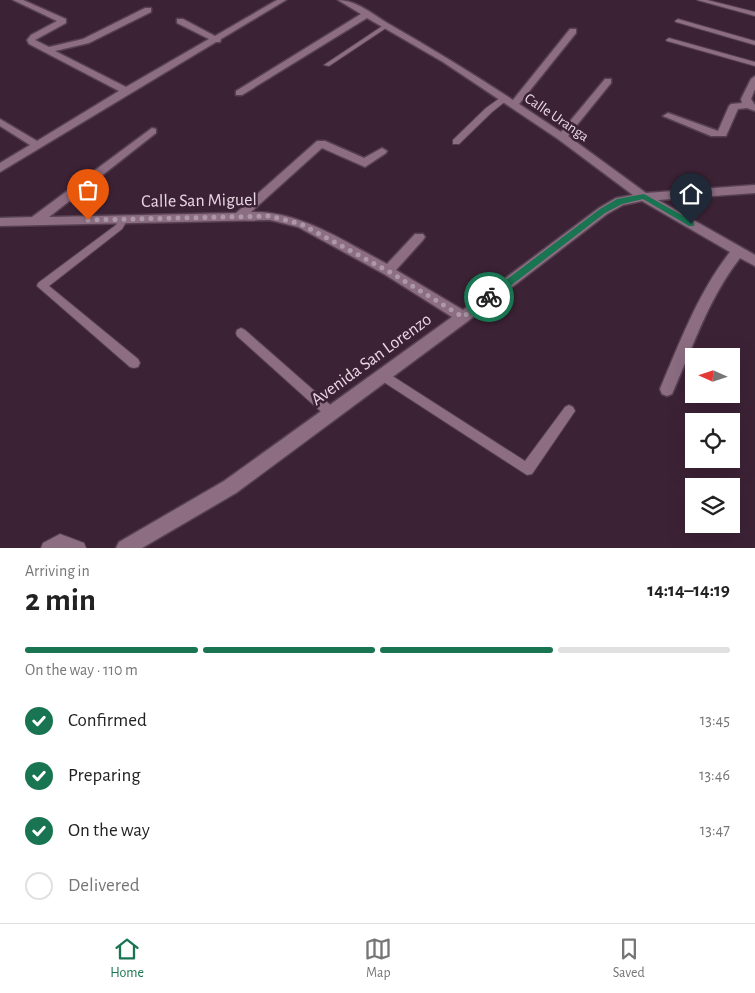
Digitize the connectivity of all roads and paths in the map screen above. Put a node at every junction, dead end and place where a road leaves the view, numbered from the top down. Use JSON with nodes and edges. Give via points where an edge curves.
{"nodes":[{"id":1,"x":17,"y":0,"type":"edge"},
{"id":2,"x":282,"y":0,"type":"edge"},
{"id":3,"x":342,"y":0,"type":"edge"},
{"id":4,"x":700,"y":0,"type":"edge"},
{"id":5,"x":148,"y":10,"type":"dead end"},
{"id":6,"x":367,"y":14,"type":"junction"},
{"id":7,"x":755,"y":14,"type":"edge"},
{"id":8,"x":180,"y":21,"type":"dead end"},
{"id":9,"x":678,"y":21,"type":"dead end"},
{"id":10,"x":386,"y":26,"type":"junction"},
{"id":11,"x":573,"y":30,"type":"dead end"},
{"id":12,"x":217,"y":40,"type":"junction"},
{"id":13,"x":669,"y":40,"type":"dead end"},
{"id":14,"x":755,"y":43,"type":"edge"},
{"id":15,"x":48,"y":50,"type":"junction"},
{"id":16,"x":755,"y":64,"type":"edge"},
{"id":17,"x":327,"y":65,"type":"dead end"},
{"id":18,"x":755,"y":79,"type":"edge"},
{"id":19,"x":608,"y":81,"type":"dead end"},
{"id":20,"x":126,"y":91,"type":"junction"},
{"id":21,"x":239,"y":93,"type":"dead end"},
{"id":22,"x":503,"y":100,"type":"junction"},
{"id":23,"x":513,"y":106,"type":"junction"},
{"id":24,"x":751,"y":106,"type":"edge"},
{"id":25,"x":668,"y":116,"type":"dead end"},
{"id":26,"x":0,"y":122,"type":"edge"},
{"id":27,"x":152,"y":131,"type":"dead end"},
{"id":28,"x":562,"y":137,"type":"junction"},
{"id":29,"x":456,"y":142,"type":"dead end"},
{"id":30,"x":38,"y":146,"type":"junction"},
{"id":31,"x":382,"y":151,"type":"dead end"},
{"id":32,"x":0,"y":168,"type":"edge"},
{"id":33,"x":755,"y":189,"type":"edge"},
{"id":34,"x":644,"y":197,"type":"junction"},
{"id":35,"x":238,"y":217,"type":"junction"},
{"id":36,"x":123,"y":219,"type":"junction"},
{"id":37,"x":35,"y":221,"type":"junction"},
{"id":38,"x":0,"y":222,"type":"edge"},
{"id":39,"x":419,"y":237,"type":"dead end"},
{"id":40,"x":738,"y":251,"type":"junction"},
{"id":41,"x":755,"y":261,"type":"edge"},
{"id":42,"x":388,"y":271,"type":"junction"},
{"id":43,"x":463,"y":317,"type":"junction"},
{"id":44,"x":241,"y":333,"type":"dead end"},
{"id":45,"x":134,"y":363,"type":"dead end"},
{"id":46,"x":383,"y":375,"type":"junction"},
{"id":47,"x":667,"y":389,"type":"dead end"},
{"id":48,"x":569,"y":411,"type":"dead end"},
{"id":49,"x":331,"y":413,"type":"junction"},
{"id":50,"x":48,"y":548,"type":"edge"},
{"id":51,"x":79,"y":548,"type":"edge"},
{"id":52,"x":125,"y":548,"type":"edge"}],
"edges":[{"from":1,"to":15,"type":"street","via":[[63,21],[31,40]]},
{"from":2,"to":12,"type":"street"},
{"from":3,"to":6,"type":"street","name":"Calle Uranga"},
{"from":4,"to":7,"type":"lane"},
{"from":5,"to":15,"type":"street","via":[[86,41]]},
{"from":6,"to":10,"type":"street","name":"Calle Uranga"},
{"from":6,"to":21,"type":"street"},
{"from":8,"to":12,"type":"street"},
{"from":9,"to":14,"type":"lane"},
{"from":10,"to":17,"type":"lane"},
{"from":10,"to":22,"type":"street","name":"Calle Uranga","via":[[446,60]]},
{"from":11,"to":23,"type":"street"},
{"from":12,"to":20,"type":"street"},
{"from":13,"to":16,"type":"lane"},
{"from":15,"to":20,"type":"street"},
{"from":18,"to":24,"type":"street","via":[[746,99]]},
{"from":19,"to":28,"type":"street"},
{"from":20,"to":30,"type":"street"},
{"from":22,"to":23,"type":"street","name":"Calle Uranga"},
{"from":22,"to":29,"type":"lane"},
{"from":23,"to":28,"type":"street","name":"Calle Uranga"},
{"from":24,"to":25,"type":"street","via":[[734,106],[722,134]]},
{"from":26,"to":30,"type":"street"},
{"from":27,"to":37,"type":"street"},
{"from":28,"to":34,"type":"street","name":"Calle Uranga"},
{"from":30,"to":32,"type":"street"},
{"from":31,"to":35,"type":"street","via":[[365,163],[322,143]]},
{"from":33,"to":34,"type":"street","name":"Avenida San Lorenzo"},
{"from":34,"to":40,"type":"street","name":"Calle Uranga"},
{"from":34,"to":43,"type":"street","name":"Avenida San Lorenzo","via":[[620,201],[603,211]]},
{"from":35,"to":36,"type":"street","name":"Calle San Miguel"},
{"from":35,"to":42,"type":"street","name":"Calle San Miguel","via":[[270,216],[301,224]]},
{"from":36,"to":37,"type":"street","name":"Calle San Miguel"},
{"from":36,"to":45,"type":"lane","via":[[119,226],[42,286]]},
{"from":37,"to":38,"type":"street","name":"Calle San Miguel"},
{"from":39,"to":42,"type":"street"},
{"from":40,"to":41,"type":"street","name":"Calle Uranga"},
{"from":40,"to":47,"type":"street","via":[[705,302]]},
{"from":42,"to":43,"type":"street","name":"Calle San Miguel"},
{"from":43,"to":46,"type":"street","name":"Avenida San Lorenzo"},
{"from":44,"to":49,"type":"lane"},
{"from":46,"to":48,"type":"lane","via":[[527,469]]},
{"from":46,"to":49,"type":"street","name":"Avenida San Lorenzo"},
{"from":49,"to":52,"type":"street","name":"Avenida San Lorenzo","via":[[230,487]]},
{"from":50,"to":51,"type":"lane","via":[[60,541]]}]}
